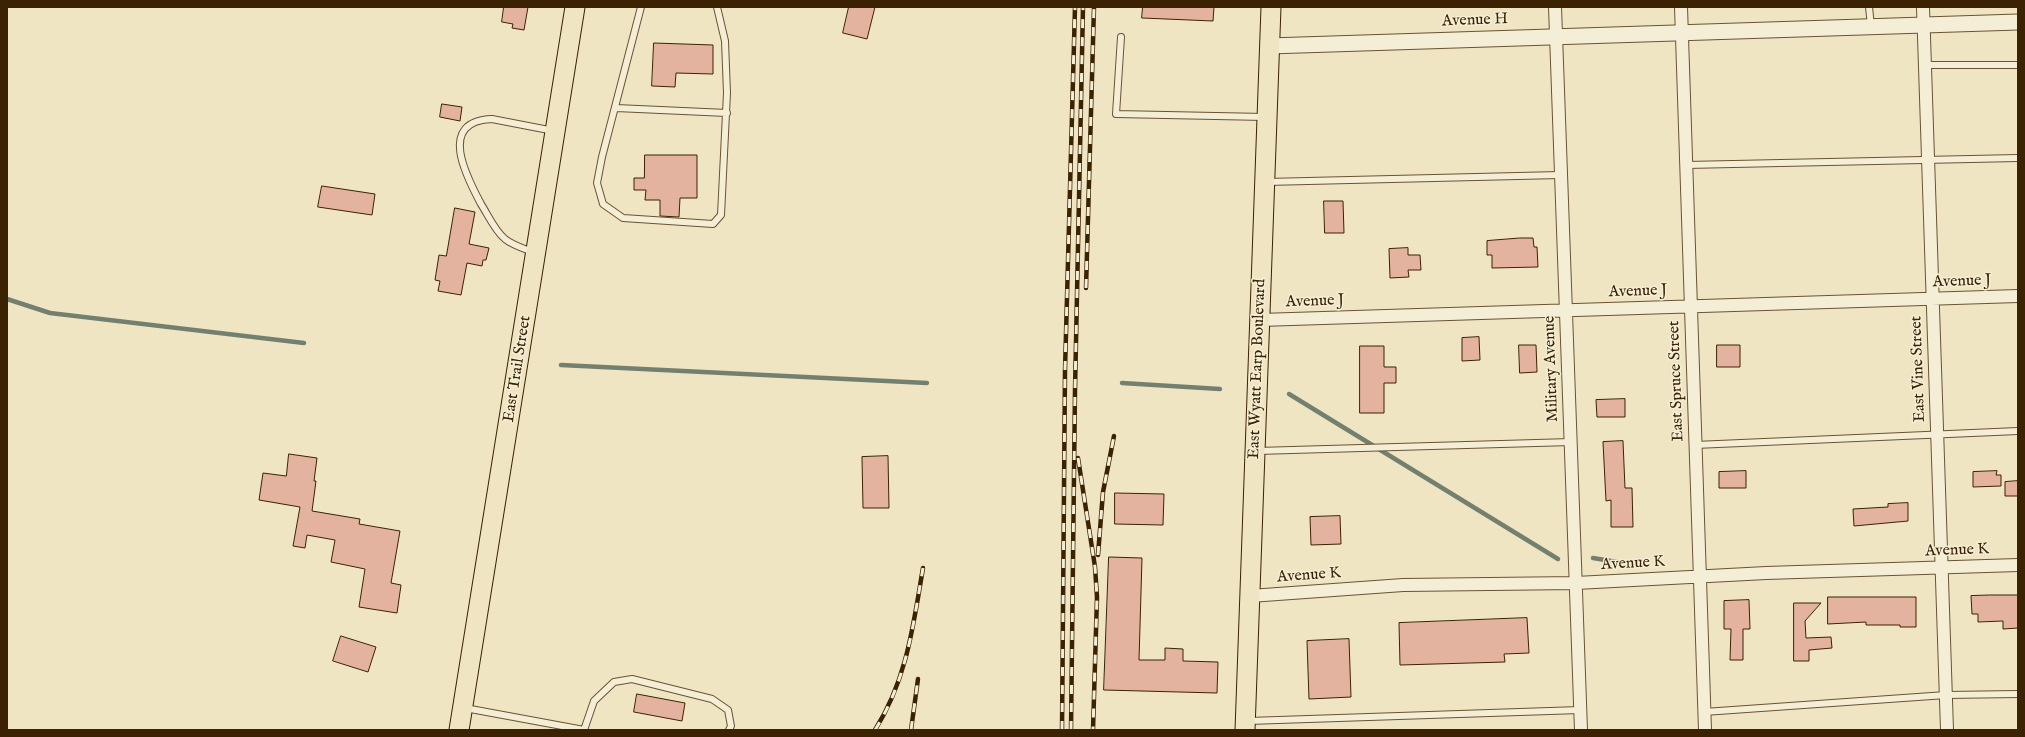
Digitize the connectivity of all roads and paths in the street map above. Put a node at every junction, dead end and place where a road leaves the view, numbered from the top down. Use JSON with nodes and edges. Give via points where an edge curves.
{"nodes":[{"id":1,"x":575,"y":7,"type":"edge"},
{"id":2,"x":641,"y":7,"type":"edge"},
{"id":3,"x":717,"y":7,"type":"edge"},
{"id":4,"x":1271,"y":7,"type":"edge"},
{"id":5,"x":1555,"y":7,"type":"edge"},
{"id":6,"x":1681,"y":7,"type":"edge"},
{"id":7,"x":1869,"y":7,"type":"edge"},
{"id":8,"x":1922,"y":7,"type":"edge"},
{"id":9,"x":2018,"y":22,"type":"edge"},
{"id":10,"x":1923,"y":25,"type":"junction"},
{"id":11,"x":1871,"y":26,"type":"junction"},
{"id":12,"x":1681,"y":32,"type":"junction"},
{"id":13,"x":1121,"y":37,"type":"dead end"},
{"id":14,"x":1557,"y":37,"type":"junction"},
{"id":15,"x":1269,"y":46,"type":"junction"},
{"id":16,"x":1924,"y":64,"type":"junction"},
{"id":17,"x":2016,"y":65,"type":"dead end"},
{"id":18,"x":616,"y":108,"type":"junction"},
{"id":19,"x":727,"y":113,"type":"junction"},
{"id":20,"x":1267,"y":117,"type":"junction"},
{"id":21,"x":555,"y":131,"type":"junction"},
{"id":22,"x":2018,"y":158,"type":"edge"},
{"id":23,"x":1928,"y":161,"type":"junction"},
{"id":24,"x":1686,"y":165,"type":"junction"},
{"id":25,"x":1560,"y":175,"type":"junction"},
{"id":26,"x":1265,"y":182,"type":"junction"},
{"id":27,"x":537,"y":254,"type":"junction"},
{"id":28,"x":2018,"y":296,"type":"edge"},
{"id":29,"x":1932,"y":299,"type":"junction"},
{"id":30,"x":1691,"y":307,"type":"junction"},
{"id":31,"x":1566,"y":310,"type":"junction"},
{"id":32,"x":1260,"y":320,"type":"junction"},
{"id":33,"x":2018,"y":431,"type":"edge"},
{"id":34,"x":1937,"y":434,"type":"junction"},
{"id":35,"x":1571,"y":442,"type":"junction"},
{"id":36,"x":1695,"y":445,"type":"junction"},
{"id":37,"x":1255,"y":451,"type":"junction"},
{"id":38,"x":2018,"y":564,"type":"edge"},
{"id":39,"x":1942,"y":567,"type":"junction"},
{"id":40,"x":1700,"y":577,"type":"junction"},
{"id":41,"x":1576,"y":583,"type":"junction"},
{"id":42,"x":1250,"y":596,"type":"junction"},
{"id":43,"x":2018,"y":694,"type":"edge"},
{"id":44,"x":1946,"y":695,"type":"junction"},
{"id":45,"x":463,"y":708,"type":"junction"},
{"id":46,"x":1580,"y":710,"type":"junction"},
{"id":47,"x":1704,"y":712,"type":"junction"},
{"id":48,"x":1246,"y":725,"type":"edge"},
{"id":49,"x":459,"y":730,"type":"edge"},
{"id":50,"x":584,"y":730,"type":"edge"},
{"id":51,"x":729,"y":730,"type":"edge"},
{"id":52,"x":1581,"y":730,"type":"edge"},
{"id":53,"x":1705,"y":730,"type":"edge"},
{"id":54,"x":1947,"y":730,"type":"edge"}],
"edges":[{"from":1,"to":21,"type":"main road","name":"East Trail Street"},
{"from":2,"to":18,"type":"lane"},
{"from":3,"to":19,"type":"lane","via":[[725,42]]},
{"from":4,"to":15,"type":"main road","name":"East Wyatt Earp Boulevard"},
{"from":5,"to":14,"type":"street","name":"Military Avenue"},
{"from":6,"to":12,"type":"street","name":"East Spruce Street"},
{"from":7,"to":11,"type":"lane"},
{"from":8,"to":10,"type":"street","name":"East Vine Street"},
{"from":9,"to":10,"type":"street","name":"Avenue H"},
{"from":10,"to":11,"type":"street","name":"Avenue H"},
{"from":10,"to":16,"type":"street","name":"East Vine Street"},
{"from":11,"to":12,"type":"street","name":"Avenue H"},
{"from":12,"to":14,"type":"street","name":"Avenue H"},
{"from":12,"to":24,"type":"street","name":"East Spruce Street"},
{"from":13,"to":20,"type":"lane","via":[[1116,114]]},
{"from":14,"to":15,"type":"street","name":"Avenue H"},
{"from":14,"to":25,"type":"street","name":"Military Avenue"},
{"from":15,"to":20,"type":"main road","name":"East Wyatt Earp Boulevard"},
{"from":16,"to":17,"type":"lane"},
{"from":16,"to":23,"type":"street","name":"East Vine Street"},
{"from":18,"to":19,"type":"lane"},
{"from":18,"to":19,"type":"lane","via":[[597,183],[603,204],[623,218],[713,224],[721,215]]},
{"from":20,"to":26,"type":"main road","name":"East Wyatt Earp Boulevard"},
{"from":21,"to":27,"type":"main road","name":"East Trail Street"},
{"from":21,"to":27,"type":"lane","via":[[492,119],[482,120],[470,124],[463,132],[460,146],[460,161],[465,173],[492,221],[506,240]]},
{"from":22,"to":23,"type":"lane"},
{"from":23,"to":24,"type":"lane"},
{"from":23,"to":29,"type":"street","name":"East Vine Street"},
{"from":24,"to":30,"type":"street","name":"East Spruce Street"},
{"from":25,"to":26,"type":"lane"},
{"from":25,"to":31,"type":"street","name":"Military Avenue"},
{"from":26,"to":32,"type":"main road","name":"East Wyatt Earp Boulevard"},
{"from":27,"to":45,"type":"main road","name":"East Trail Street"},
{"from":28,"to":29,"type":"street","name":"Avenue J"},
{"from":29,"to":30,"type":"street","name":"Avenue J"},
{"from":29,"to":34,"type":"street","name":"East Vine Street"},
{"from":30,"to":31,"type":"street","name":"Avenue J"},
{"from":30,"to":36,"type":"street","name":"East Spruce Street"},
{"from":31,"to":32,"type":"street","name":"Avenue J"},
{"from":31,"to":35,"type":"street","name":"Military Avenue"},
{"from":32,"to":37,"type":"main road","name":"East Wyatt Earp Boulevard"},
{"from":33,"to":34,"type":"lane"},
{"from":34,"to":36,"type":"lane"},
{"from":34,"to":39,"type":"street","name":"East Vine Street"},
{"from":35,"to":37,"type":"lane"},
{"from":35,"to":41,"type":"street","name":"Military Avenue"},
{"from":36,"to":40,"type":"street","name":"East Spruce Street"},
{"from":37,"to":42,"type":"main road","name":"East Wyatt Earp Boulevard"},
{"from":38,"to":39,"type":"street","name":"Avenue K"},
{"from":39,"to":40,"type":"street","name":"Avenue K"},
{"from":39,"to":44,"type":"street","name":"East Vine Street"},
{"from":40,"to":41,"type":"street","name":"Avenue K"},
{"from":40,"to":47,"type":"street","name":"East Spruce Street"},
{"from":41,"to":42,"type":"street","name":"Avenue K","via":[[1403,585]]},
{"from":41,"to":46,"type":"street","name":"Military Avenue"},
{"from":42,"to":48,"type":"main road","name":"East Wyatt Earp Boulevard"},
{"from":43,"to":44,"type":"lane"},
{"from":44,"to":47,"type":"lane"},
{"from":44,"to":54,"type":"street","name":"East Vine Street"},
{"from":45,"to":49,"type":"main road","name":"East Trail Street"},
{"from":45,"to":50,"type":"lane"},
{"from":46,"to":48,"type":"lane"},
{"from":46,"to":52,"type":"street","name":"Military Avenue"},
{"from":47,"to":53,"type":"street","name":"East Spruce Street"},
{"from":50,"to":51,"type":"lane","via":[[594,701],[614,682],[632,679],[712,699],[728,710],[731,726]]}]}
